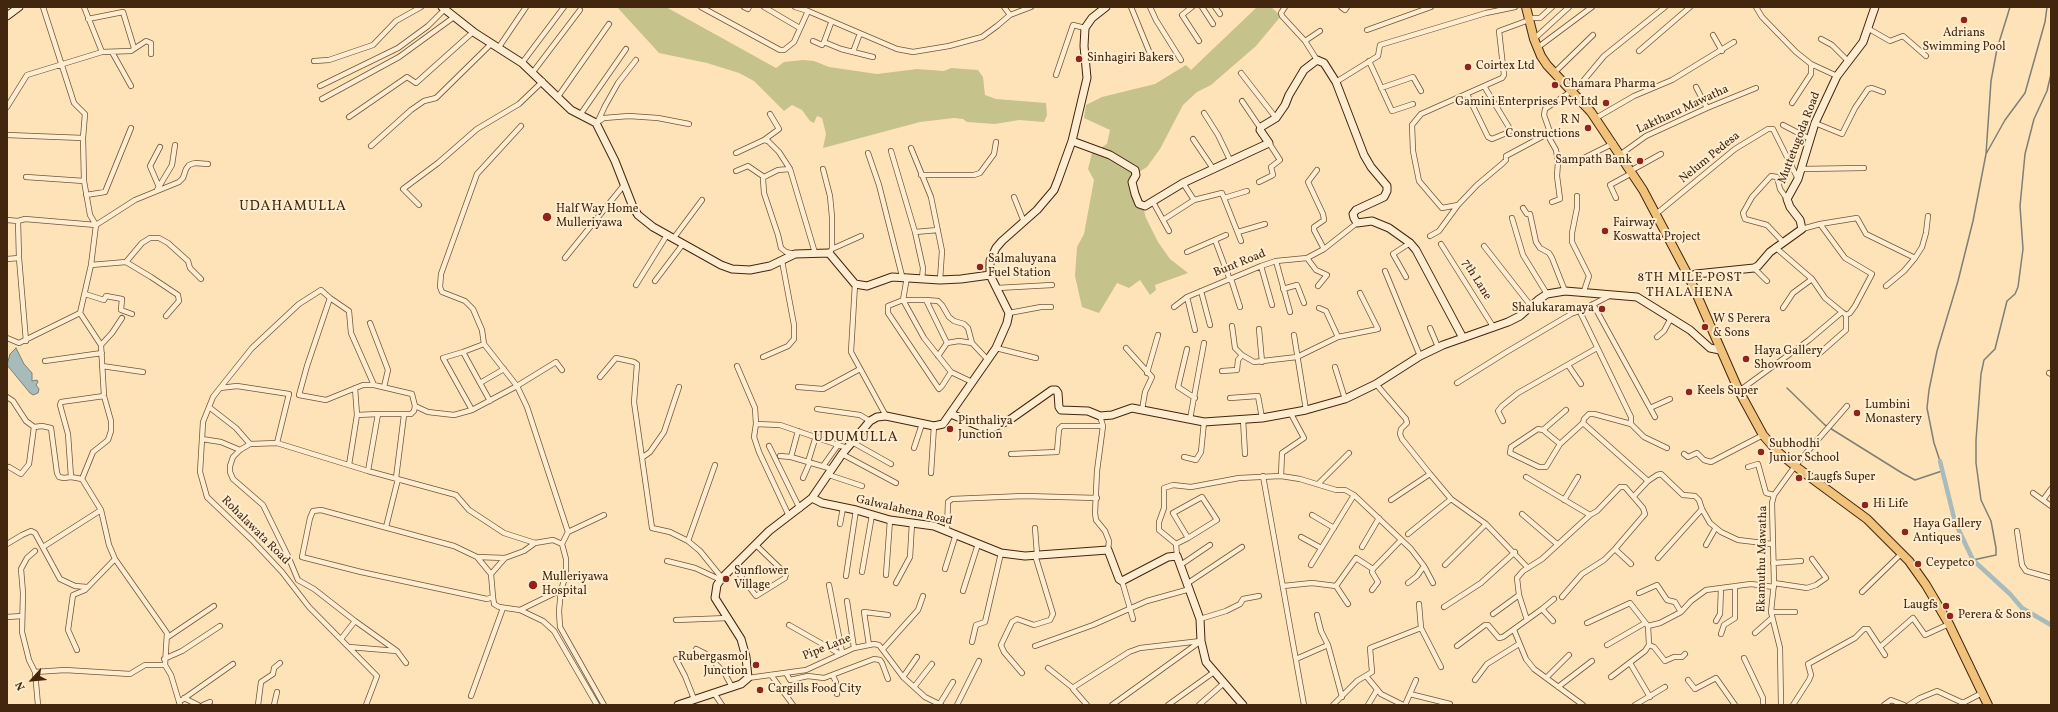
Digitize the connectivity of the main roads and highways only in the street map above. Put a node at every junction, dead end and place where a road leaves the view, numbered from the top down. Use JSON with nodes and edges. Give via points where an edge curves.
{"nodes":[{"id":1,"x":1526,"y":7,"type":"edge"},
{"id":2,"x":1988,"y":705,"type":"edge"}],
"edges":[{"from":1,"to":2,"type":"main road","via":[[1537,48],[1547,65],[1571,92],[1585,103],[1596,118],[1632,171],[1656,214],[1689,277],[1739,391],[1763,435],[1795,466],[1867,519],[1902,553],[1924,580],[1949,624]]}]}
